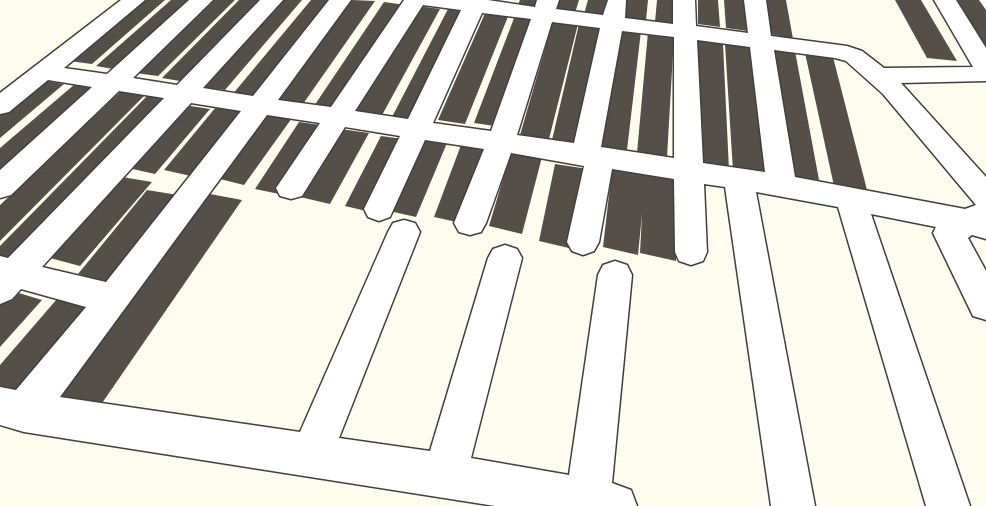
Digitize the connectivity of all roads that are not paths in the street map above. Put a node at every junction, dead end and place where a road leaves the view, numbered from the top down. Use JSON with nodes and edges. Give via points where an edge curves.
{"nodes":[{"id":1,"x":134,"y":0,"type":"edge"},
{"id":2,"x":202,"y":0,"type":"edge"},
{"id":3,"x":272,"y":0,"type":"edge"},
{"id":4,"x":340,"y":0,"type":"edge"},
{"id":5,"x":415,"y":0,"type":"edge"},
{"id":6,"x":430,"y":0,"type":"edge"},
{"id":7,"x":684,"y":0,"type":"edge"},
{"id":8,"x":755,"y":0,"type":"edge"},
{"id":9,"x":945,"y":0,"type":"edge"},
{"id":10,"x":476,"y":3,"type":"edge"},
{"id":11,"x":546,"y":6,"type":"edge"},
{"id":12,"x":615,"y":11,"type":"edge"},
{"id":13,"x":684,"y":31,"type":"junction"},
{"id":14,"x":761,"y":42,"type":"junction"},
{"id":15,"x":986,"y":68,"type":"edge"},
{"id":16,"x":43,"y":72,"type":"junction"},
{"id":17,"x":986,"y":74,"type":"edge"},
{"id":18,"x":881,"y":76,"type":"junction"},
{"id":19,"x":113,"y":82,"type":"junction"},
{"id":20,"x":184,"y":93,"type":"junction"},
{"id":21,"x":260,"y":105,"type":"junction"},
{"id":22,"x":0,"y":106,"type":"edge"},
{"id":23,"x":338,"y":117,"type":"junction"},
{"id":24,"x":415,"y":130,"type":"junction"},
{"id":25,"x":501,"y":142,"type":"junction"},
{"id":26,"x":593,"y":157,"type":"junction"},
{"id":27,"x":688,"y":171,"type":"junction"},
{"id":28,"x":739,"y":179,"type":"junction"},
{"id":29,"x":781,"y":185,"type":"junction"},
{"id":30,"x":0,"y":187,"type":"edge"},
{"id":31,"x":291,"y":188,"type":"dead end"},
{"id":32,"x":850,"y":198,"type":"junction"},
{"id":33,"x":982,"y":214,"type":"edge"},
{"id":34,"x":470,"y":223,"type":"dead end"},
{"id":35,"x":583,"y":242,"type":"dead end"},
{"id":36,"x":691,"y":252,"type":"dead end"},
{"id":37,"x":505,"y":258,"type":"dead end"},
{"id":38,"x":615,"y":275,"type":"dead end"},
{"id":39,"x":5,"y":278,"type":"edge"},
{"id":40,"x":113,"y":299,"type":"junction"},
{"id":41,"x":986,"y":305,"type":"edge"},
{"id":42,"x":12,"y":409,"type":"edge"},
{"id":43,"x":311,"y":456,"type":"junction"},
{"id":44,"x":445,"y":475,"type":"junction"},
{"id":45,"x":602,"y":503,"type":"edge"},
{"id":46,"x":793,"y":506,"type":"edge"},
{"id":47,"x":948,"y":506,"type":"edge"}],
"edges":[{"from":1,"to":16,"type":"street"},
{"from":2,"to":19,"type":"street"},
{"from":3,"to":20,"type":"street"},
{"from":4,"to":21,"type":"street"},
{"from":5,"to":23,"type":"street"},
{"from":6,"to":10,"type":"street"},
{"from":7,"to":13,"type":"street"},
{"from":8,"to":14,"type":"street"},
{"from":9,"to":15,"type":"street"},
{"from":10,"to":11,"type":"street"},
{"from":10,"to":24,"type":"street"},
{"from":11,"to":12,"type":"street"},
{"from":11,"to":25,"type":"street"},
{"from":12,"to":13,"type":"street"},
{"from":12,"to":26,"type":"street"},
{"from":13,"to":14,"type":"street"},
{"from":13,"to":27,"type":"street"},
{"from":14,"to":18,"type":"street","via":[[838,51],[854,56]]},
{"from":14,"to":29,"type":"street"},
{"from":16,"to":19,"type":"street"},
{"from":16,"to":22,"type":"street"},
{"from":17,"to":18,"type":"street"},
{"from":18,"to":33,"type":"street"},
{"from":19,"to":20,"type":"street"},
{"from":19,"to":30,"type":"street"},
{"from":20,"to":21,"type":"street"},
{"from":20,"to":39,"type":"street"},
{"from":21,"to":23,"type":"street"},
{"from":21,"to":40,"type":"street"},
{"from":23,"to":24,"type":"street"},
{"from":23,"to":31,"type":"street"},
{"from":24,"to":25,"type":"street"},
{"from":24,"to":43,"type":"street","via":[[392,221]]},
{"from":25,"to":26,"type":"street"},
{"from":25,"to":34,"type":"street"},
{"from":26,"to":27,"type":"street"},
{"from":26,"to":35,"type":"street"},
{"from":27,"to":28,"type":"street"},
{"from":27,"to":36,"type":"street"},
{"from":28,"to":29,"type":"street"},
{"from":28,"to":46,"type":"street"},
{"from":29,"to":32,"type":"street"},
{"from":32,"to":33,"type":"street"},
{"from":32,"to":47,"type":"street"},
{"from":33,"to":41,"type":"street","via":[[949,234]]},
{"from":37,"to":44,"type":"street"},
{"from":38,"to":45,"type":"street"},
{"from":39,"to":40,"type":"street"},
{"from":40,"to":42,"type":"street"},
{"from":42,"to":43,"type":"street"},
{"from":43,"to":44,"type":"street"},
{"from":44,"to":45,"type":"street"}]}
